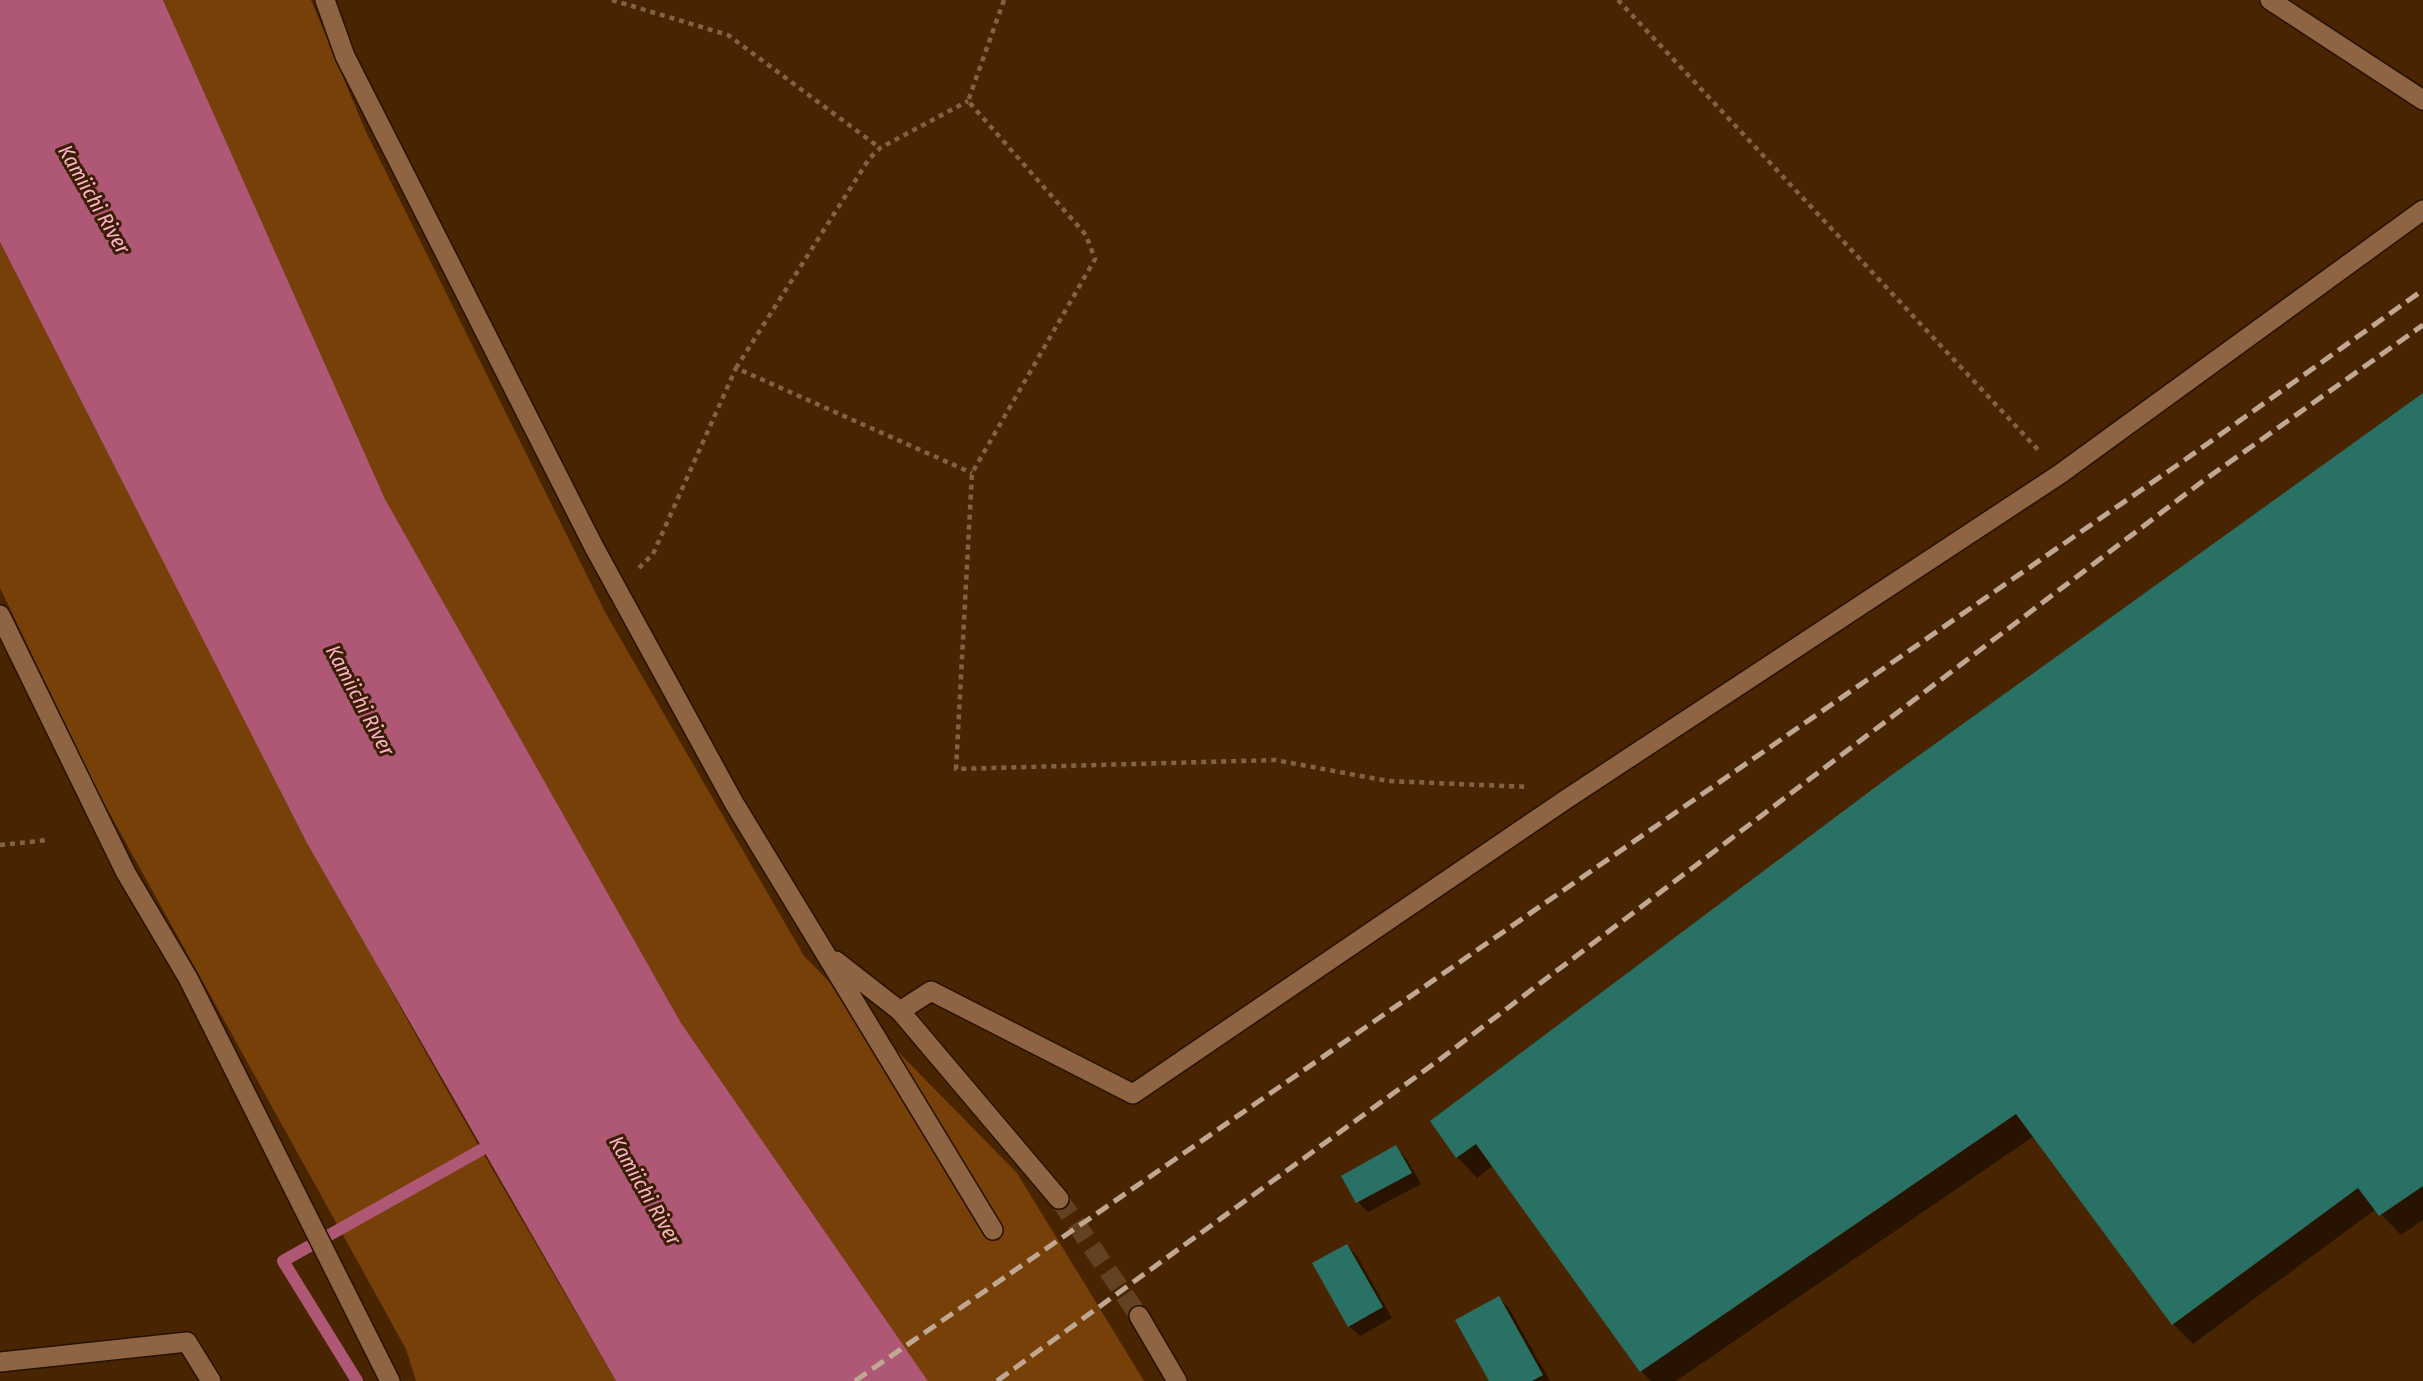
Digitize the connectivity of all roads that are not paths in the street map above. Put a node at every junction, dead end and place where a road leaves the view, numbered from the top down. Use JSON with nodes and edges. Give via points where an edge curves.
{"nodes":[{"id":1,"x":325,"y":0,"type":"edge"},
{"id":2,"x":2270,"y":0,"type":"edge"},
{"id":3,"x":2423,"y":100,"type":"edge"},
{"id":4,"x":2423,"y":210,"type":"edge"},
{"id":5,"x":0,"y":615,"type":"edge"},
{"id":6,"x":824,"y":951,"type":"junction"},
{"id":7,"x":900,"y":1011,"type":"junction"},
{"id":8,"x":1059,"y":1199,"type":"tunnel mouth"},
{"id":9,"x":993,"y":1230,"type":"dead end"},
{"id":10,"x":1139,"y":1317,"type":"tunnel mouth"},
{"id":11,"x":0,"y":1362,"type":"edge"},
{"id":12,"x":211,"y":1381,"type":"edge"},
{"id":13,"x":390,"y":1381,"type":"edge"},
{"id":14,"x":1177,"y":1381,"type":"edge"}],
"edges":[{"from":1,"to":6,"type":"street","via":[[345,56],[617,589],[734,803]]},
{"from":2,"to":3,"type":"street"},
{"from":4,"to":7,"type":"street","via":[[2060,474],[1564,800],[1133,1094],[931,991]]},
{"from":5,"to":13,"type":"street","via":[[126,873],[188,978]]},
{"from":6,"to":7,"type":"street"},
{"from":6,"to":9,"type":"street"},
{"from":7,"to":8,"type":"street"},
{"from":10,"to":14,"type":"street"},
{"from":11,"to":12,"type":"street","via":[[187,1342]]}]}
